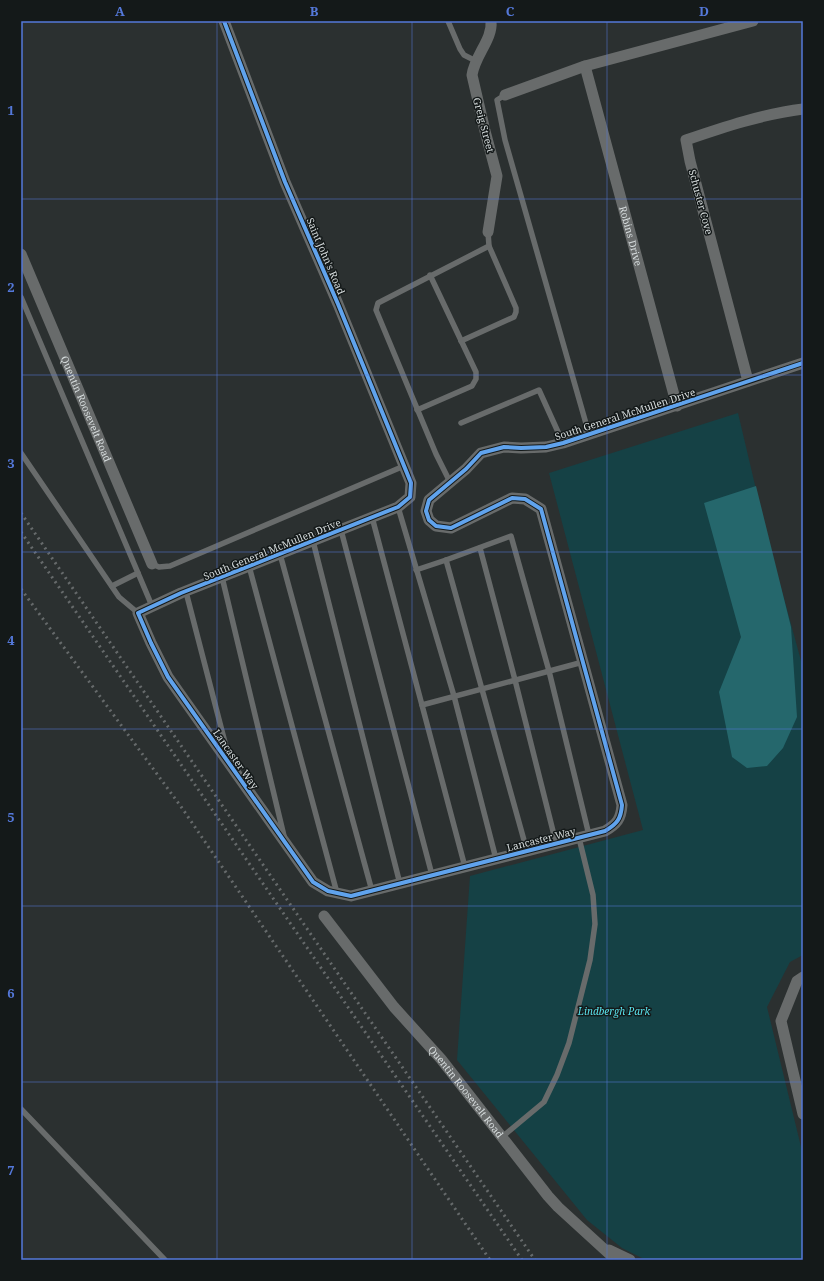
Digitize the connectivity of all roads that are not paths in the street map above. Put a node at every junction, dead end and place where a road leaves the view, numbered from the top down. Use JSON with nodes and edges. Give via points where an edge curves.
{"nodes":[{"id":1,"x":224,"y":21,"type":"edge"},
{"id":2,"x":448,"y":21,"type":"edge"},
{"id":3,"x":491,"y":21,"type":"edge"},
{"id":4,"x":753,"y":21,"type":"edge"},
{"id":5,"x":476,"y":60,"type":"junction"},
{"id":6,"x":585,"y":66,"type":"junction"},
{"id":7,"x":505,"y":95,"type":"joint"},
{"id":8,"x":803,"y":109,"type":"edge"},
{"id":9,"x":488,"y":232,"type":"joint"},
{"id":10,"x":489,"y":246,"type":"junction"},
{"id":11,"x":21,"y":254,"type":"edge"},
{"id":12,"x":430,"y":275,"type":"junction"},
{"id":13,"x":21,"y":298,"type":"edge"},
{"id":14,"x":461,"y":341,"type":"junction"},
{"id":15,"x":803,"y":363,"type":"edge"},
{"id":16,"x":748,"y":381,"type":"junction"},
{"id":17,"x":677,"y":406,"type":"junction"},
{"id":18,"x":417,"y":410,"type":"junction"},
{"id":19,"x":461,"y":424,"type":"dead end"},
{"id":20,"x":589,"y":434,"type":"junction"},
{"id":21,"x":563,"y":443,"type":"junction"},
{"id":22,"x":21,"y":453,"type":"edge"},
{"id":23,"x":404,"y":466,"type":"junction"},
{"id":24,"x":450,"y":482,"type":"junction"},
{"id":25,"x":438,"y":492,"type":"joint"},
{"id":26,"x":410,"y":497,"type":"joint"},
{"id":27,"x":398,"y":507,"type":"junction"},
{"id":28,"x":372,"y":517,"type":"junction"},
{"id":29,"x":341,"y":530,"type":"junction"},
{"id":30,"x":312,"y":541,"type":"junction"},
{"id":31,"x":480,"y":548,"type":"junction"},
{"id":32,"x":280,"y":554,"type":"junction"},
{"id":33,"x":446,"y":560,"type":"junction"},
{"id":34,"x":152,"y":564,"type":"joint"},
{"id":35,"x":249,"y":566,"type":"junction"},
{"id":36,"x":416,"y":570,"type":"junction"},
{"id":37,"x":138,"y":573,"type":"junction"},
{"id":38,"x":222,"y":577,"type":"junction"},
{"id":39,"x":112,"y":586,"type":"junction"},
{"id":40,"x":186,"y":592,"type":"junction"},
{"id":41,"x":152,"y":606,"type":"junction"},
{"id":42,"x":138,"y":613,"type":"junction"},
{"id":43,"x":583,"y":662,"type":"junction"},
{"id":44,"x":548,"y":671,"type":"junction"},
{"id":45,"x":515,"y":680,"type":"junction"},
{"id":46,"x":482,"y":689,"type":"junction"},
{"id":47,"x":454,"y":696,"type":"junction"},
{"id":48,"x":422,"y":704,"type":"junction"},
{"id":49,"x":231,"y":766,"type":"junction"},
{"id":50,"x":584,"y":836,"type":"junction"},
{"id":51,"x":285,"y":842,"type":"junction"},
{"id":52,"x":556,"y":843,"type":"junction"},
{"id":53,"x":527,"y":851,"type":"junction"},
{"id":54,"x":496,"y":859,"type":"junction"},
{"id":55,"x":465,"y":867,"type":"junction"},
{"id":56,"x":432,"y":875,"type":"junction"},
{"id":57,"x":400,"y":884,"type":"junction"},
{"id":58,"x":372,"y":891,"type":"junction"},
{"id":59,"x":337,"y":893,"type":"junction"},
{"id":60,"x":324,"y":916,"type":"dead end"},
{"id":61,"x":803,"y":977,"type":"edge"},
{"id":62,"x":21,"y":1109,"type":"edge"},
{"id":63,"x":803,"y":1114,"type":"edge"},
{"id":64,"x":502,"y":1137,"type":"junction"},
{"id":65,"x":601,"y":1246,"type":"junction"},
{"id":66,"x":165,"y":1260,"type":"edge"},
{"id":67,"x":616,"y":1260,"type":"edge"},
{"id":68,"x":630,"y":1260,"type":"edge"}],
"edges":[{"from":1,"to":23,"type":"street","name":"Saint John's Road","via":[[284,182]]},
{"from":2,"to":5,"type":"lane","via":[[464,55]]},
{"from":3,"to":5,"type":"street","name":"Greig Street","via":[[490,34]]},
{"from":4,"to":6,"type":"street"},
{"from":5,"to":9,"type":"street","name":"Greig Street","via":[[472,75],[475,92],[498,176]]},
{"from":6,"to":7,"type":"street"},
{"from":6,"to":17,"type":"street","name":"Robins Drive"},
{"from":7,"to":20,"type":"lane","via":[[496,100],[505,140]]},
{"from":8,"to":16,"type":"street","name":"Schuster Cove","via":[[785,111],[686,140]]},
{"from":9,"to":10,"type":"lane"},
{"from":10,"to":12,"type":"lane"},
{"from":10,"to":14,"type":"lane","via":[[516,312],[514,317]]},
{"from":11,"to":34,"type":"street","name":"Quentin Roosevelt Road"},
{"from":12,"to":14,"type":"lane"},
{"from":12,"to":18,"type":"lane","via":[[378,303],[376,310]]},
{"from":13,"to":37,"type":"lane"},
{"from":14,"to":18,"type":"lane","via":[[476,372],[472,386]]},
{"from":15,"to":16,"type":"street","name":"South General McMullen Drive"},
{"from":16,"to":17,"type":"street","name":"South General McMullen Drive"},
{"from":17,"to":20,"type":"street","name":"South General McMullen Drive"},
{"from":18,"to":24,"type":"lane"},
{"from":19,"to":21,"type":"lane","via":[[539,390]]},
{"from":20,"to":21,"type":"street","name":"South General McMullen Drive"},
{"from":21,"to":24,"type":"street","name":"South General McMullen Drive","via":[[546,447],[504,447],[481,453]]},
{"from":22,"to":39,"type":"lane"},
{"from":23,"to":26,"type":"street","name":"Saint John's Road","via":[[411,483]]},
{"from":23,"to":34,"type":"lane","via":[[170,566],[159,567]]},
{"from":24,"to":25,"type":"street","name":"South General McMullen Drive"},
{"from":25,"to":43,"type":"street","name":"Lancaster Way","via":[[429,500],[426,511],[429,520],[436,526],[451,528],[512,498],[525,499],[541,509]]},
{"from":26,"to":27,"type":"street","name":"South General McMullen Drive"},
{"from":27,"to":28,"type":"street","name":"South General McMullen Drive"},
{"from":27,"to":36,"type":"lane"},
{"from":28,"to":29,"type":"street","name":"South General McMullen Drive"},
{"from":28,"to":48,"type":"lane"},
{"from":29,"to":30,"type":"street","name":"South General McMullen Drive"},
{"from":29,"to":56,"type":"lane"},
{"from":30,"to":32,"type":"street","name":"South General McMullen Drive"},
{"from":30,"to":57,"type":"lane"},
{"from":31,"to":33,"type":"lane"},
{"from":31,"to":44,"type":"lane","via":[[511,536]]},
{"from":31,"to":45,"type":"lane"},
{"from":32,"to":35,"type":"street","name":"South General McMullen Drive"},
{"from":32,"to":58,"type":"lane"},
{"from":33,"to":36,"type":"lane"},
{"from":33,"to":46,"type":"lane"},
{"from":35,"to":38,"type":"street","name":"South General McMullen Drive"},
{"from":35,"to":59,"type":"lane"},
{"from":36,"to":47,"type":"lane"},
{"from":37,"to":39,"type":"lane"},
{"from":37,"to":41,"type":"lane"},
{"from":38,"to":40,"type":"street","name":"South General McMullen Drive"},
{"from":38,"to":51,"type":"lane"},
{"from":39,"to":42,"type":"lane","via":[[119,597]]},
{"from":40,"to":41,"type":"street","name":"South General McMullen Drive"},
{"from":40,"to":49,"type":"lane"},
{"from":41,"to":42,"type":"street","name":"South General McMullen Drive"},
{"from":42,"to":49,"type":"street","name":"Lancaster Way","via":[[168,677]]},
{"from":43,"to":44,"type":"lane"},
{"from":43,"to":50,"type":"street","name":"Lancaster Way","via":[[622,806],[616,825],[605,831]]},
{"from":44,"to":45,"type":"lane"},
{"from":44,"to":50,"type":"lane"},
{"from":45,"to":46,"type":"lane"},
{"from":45,"to":52,"type":"lane"},
{"from":46,"to":47,"type":"lane"},
{"from":46,"to":53,"type":"lane"},
{"from":47,"to":48,"type":"lane"},
{"from":47,"to":54,"type":"lane"},
{"from":48,"to":55,"type":"lane"},
{"from":49,"to":51,"type":"street","name":"Lancaster Way"},
{"from":50,"to":52,"type":"street","name":"Lancaster Way"},
{"from":50,"to":64,"type":"lane","via":[[595,924],[590,960],[569,1043],[544,1102]]},
{"from":51,"to":59,"type":"street","name":"Lancaster Way","via":[[313,882]]},
{"from":52,"to":53,"type":"street","name":"Lancaster Way"},
{"from":53,"to":54,"type":"street","name":"Lancaster Way"},
{"from":54,"to":55,"type":"street","name":"Lancaster Way"},
{"from":55,"to":56,"type":"street","name":"Lancaster Way"},
{"from":56,"to":57,"type":"street","name":"Lancaster Way"},
{"from":57,"to":58,"type":"street","name":"Lancaster Way"},
{"from":58,"to":59,"type":"street","name":"Lancaster Way","via":[[351,896]]},
{"from":60,"to":64,"type":"street","name":"Quentin Roosevelt Road","via":[[394,1007],[441,1059]]},
{"from":61,"to":63,"type":"street","via":[[797,982],[781,1021]]},
{"from":62,"to":66,"type":"lane"},
{"from":64,"to":65,"type":"street","name":"Quentin Roosevelt Road","via":[[558,1207]]},
{"from":65,"to":67,"type":"street","name":"Quentin Roosevelt Road"},
{"from":65,"to":68,"type":"street"}]}
